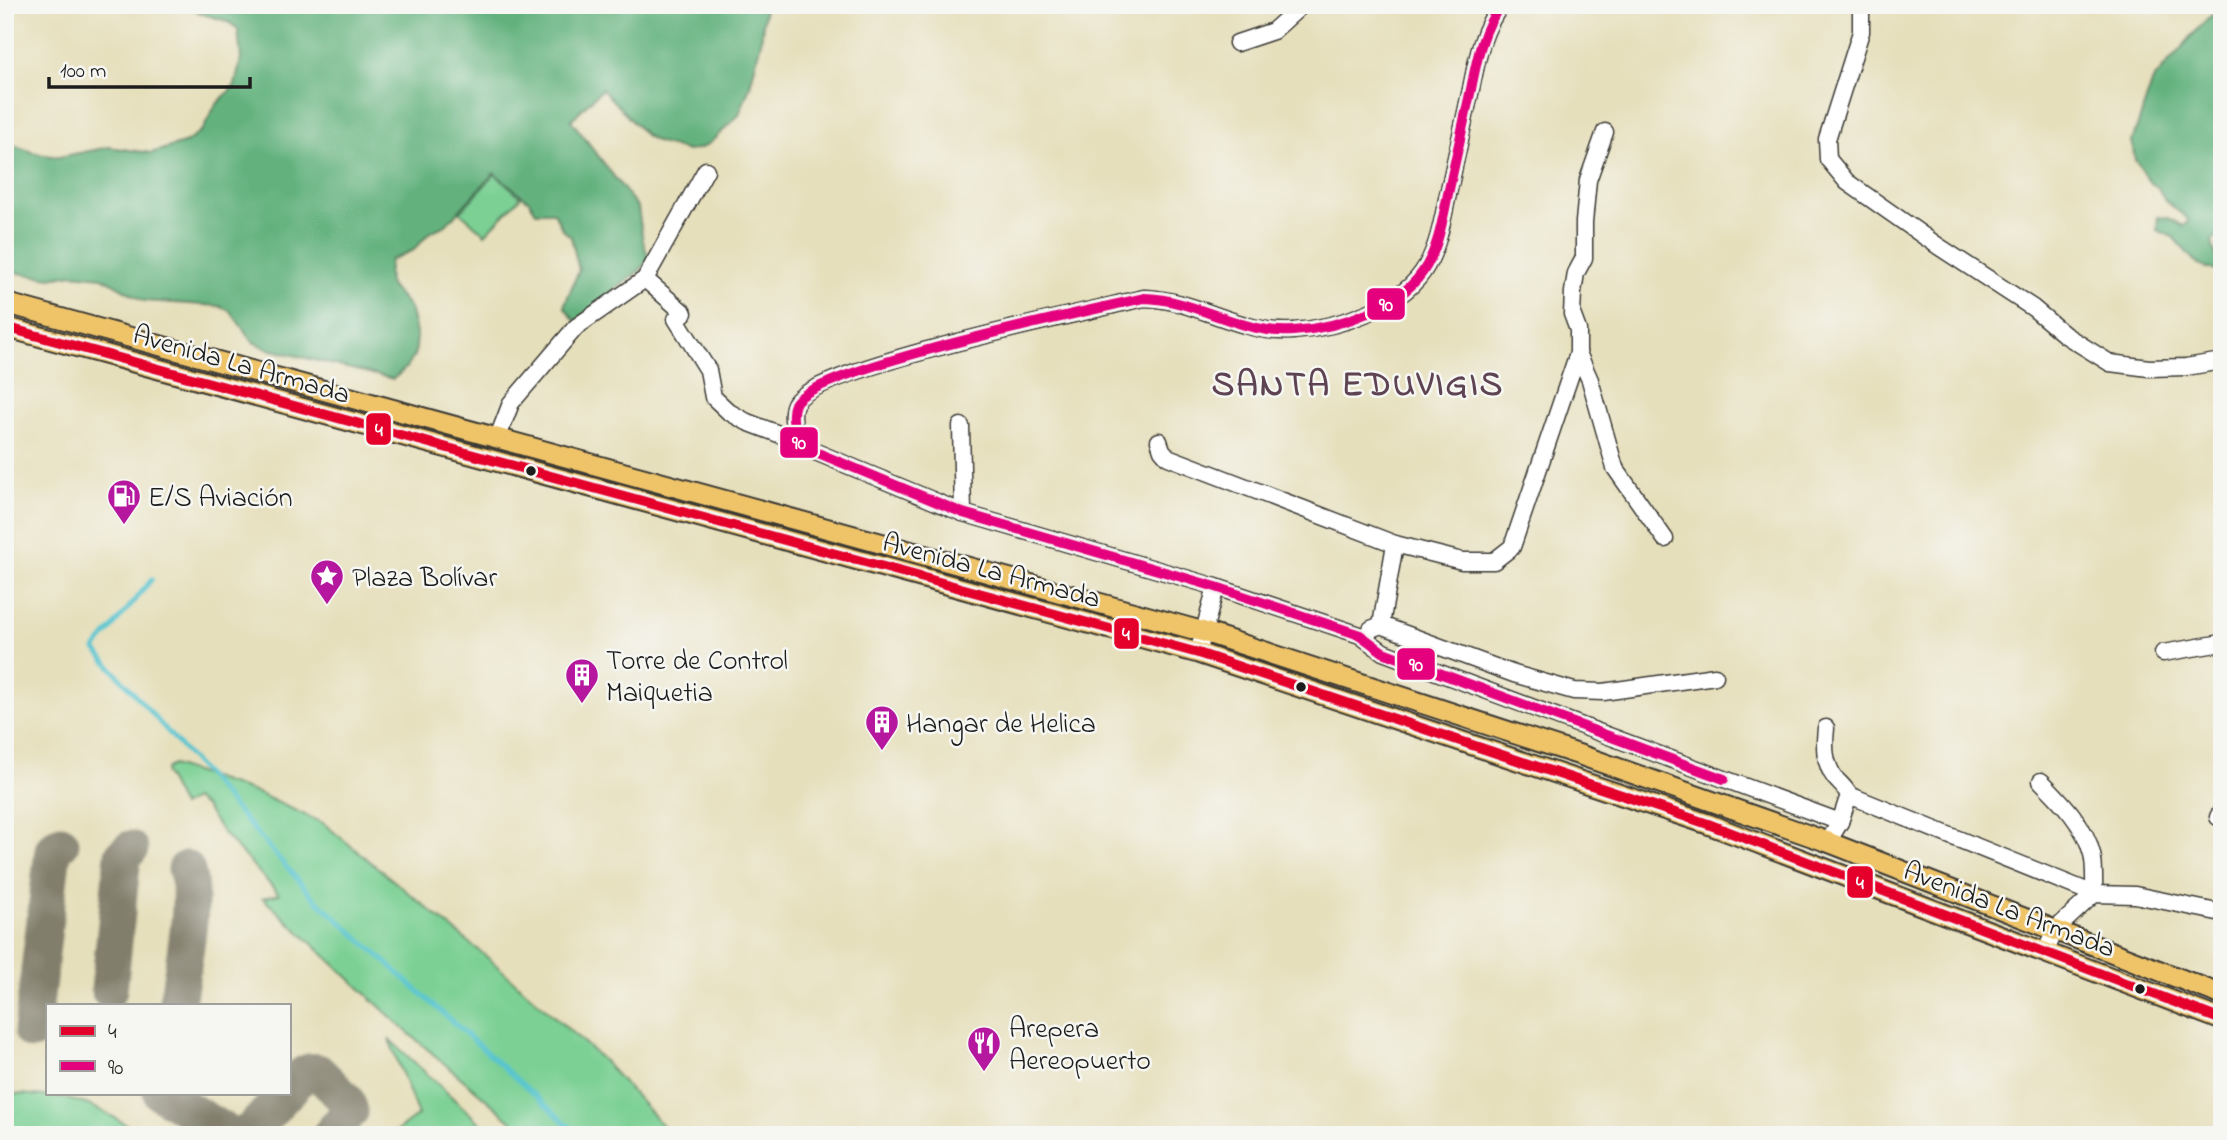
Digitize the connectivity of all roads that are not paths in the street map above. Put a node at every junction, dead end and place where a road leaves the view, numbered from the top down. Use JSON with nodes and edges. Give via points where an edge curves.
{"nodes":[{"id":1,"x":1302,"y":5,"type":"edge"},
{"id":2,"x":1501,"y":5,"type":"edge"},
{"id":3,"x":1861,"y":5,"type":"edge"},
{"id":4,"x":1237,"y":43,"type":"dead end"},
{"id":5,"x":1605,"y":132,"type":"dead end"},
{"id":6,"x":706,"y":170,"type":"dead end"},
{"id":7,"x":645,"y":279,"type":"junction"},
{"id":8,"x":5,"y":303,"type":"edge"},
{"id":9,"x":5,"y":327,"type":"edge"},
{"id":10,"x":1578,"y":353,"type":"junction"},
{"id":11,"x":2222,"y":361,"type":"edge"},
{"id":12,"x":961,"y":426,"type":"dead end"},
{"id":13,"x":498,"y":437,"type":"junction"},
{"id":14,"x":797,"y":441,"type":"junction"},
{"id":15,"x":1159,"y":441,"type":"dead end"},
{"id":16,"x":962,"y":513,"type":"junction"},
{"id":17,"x":1665,"y":539,"type":"dead end"},
{"id":18,"x":1395,"y":544,"type":"junction"},
{"id":19,"x":1216,"y":587,"type":"junction"},
{"id":20,"x":1381,"y":625,"type":"junction"},
{"id":21,"x":1204,"y":632,"type":"junction"},
{"id":22,"x":1360,"y":635,"type":"junction"},
{"id":23,"x":2222,"y":643,"type":"edge"},
{"id":24,"x":1198,"y":653,"type":"junction"},
{"id":25,"x":2163,"y":653,"type":"dead end"},
{"id":26,"x":1715,"y":676,"type":"dead end"},
{"id":27,"x":1826,"y":728,"type":"dead end"},
{"id":28,"x":2041,"y":781,"type":"dead end"},
{"id":29,"x":1849,"y":795,"type":"junction"},
{"id":30,"x":2222,"y":810,"type":"edge"},
{"id":31,"x":2222,"y":818,"type":"edge"},
{"id":32,"x":1840,"y":822,"type":"junction"},
{"id":33,"x":1828,"y":842,"type":"junction"},
{"id":34,"x":2094,"y":894,"type":"junction"},
{"id":35,"x":2222,"y":913,"type":"edge"},
{"id":36,"x":2055,"y":930,"type":"junction"},
{"id":37,"x":2046,"y":951,"type":"junction"},
{"id":38,"x":2222,"y":995,"type":"edge"},
{"id":39,"x":2222,"y":1020,"type":"edge"}],
"edges":[{"from":1,"to":4,"type":"street","via":[[1273,31]]},
{"from":2,"to":14,"type":"street","via":[[1481,40],[1440,232],[1427,266],[1403,294],[1366,314],[1292,331],[1259,329],[1178,302],[1144,298],[904,356],[803,394],[795,404]]},
{"from":3,"to":11,"type":"street","via":[[1861,32],[1827,139],[1828,159],[1847,182],[2110,363],[2149,368]]},
{"from":5,"to":10,"type":"street","via":[[1588,180],[1584,258],[1573,292]]},
{"from":6,"to":7,"type":"street"},
{"from":7,"to":13,"type":"street","via":[[576,327],[511,403]]},
{"from":7,"to":14,"type":"street","via":[[684,313],[676,319],[708,370],[713,397],[747,422]]},
{"from":8,"to":13,"type":"main road","name":"Avenida La Armada"},
{"from":9,"to":24,"type":"main road","name":"Avenida La Armada"},
{"from":10,"to":17,"type":"street","via":[[1615,468]]},
{"from":10,"to":18,"type":"street","via":[[1511,547],[1494,561],[1462,561]]},
{"from":12,"to":16,"type":"street"},
{"from":13,"to":21,"type":"main road","name":"Avenida La Armada"},
{"from":14,"to":16,"type":"street"},
{"from":15,"to":18,"type":"street","via":[[1168,457]]},
{"from":16,"to":19,"type":"street"},
{"from":18,"to":20,"type":"street"},
{"from":19,"to":21,"type":"street"},
{"from":19,"to":22,"type":"street"},
{"from":20,"to":22,"type":"street"},
{"from":20,"to":26,"type":"street","via":[[1574,691],[1603,692]]},
{"from":21,"to":24,"type":"street"},
{"from":21,"to":33,"type":"main road","name":"Avenida La Armada"},
{"from":22,"to":32,"type":"street","via":[[1395,657]]},
{"from":23,"to":25,"type":"street"},
{"from":24,"to":37,"type":"main road","name":"Avenida La Armada","via":[[1708,824]]},
{"from":27,"to":29,"type":"street","via":[[1823,749],[1832,774]]},
{"from":28,"to":34,"type":"street","via":[[2081,828],[2093,855]]},
{"from":29,"to":32,"type":"street"},
{"from":29,"to":34,"type":"street"},
{"from":30,"to":31,"type":"street","via":[[2218,817]]},
{"from":32,"to":33,"type":"street"},
{"from":33,"to":36,"type":"main road","name":"Avenida La Armada"},
{"from":34,"to":35,"type":"street","via":[[2135,895]]},
{"from":34,"to":36,"type":"street"},
{"from":36,"to":37,"type":"street"},
{"from":36,"to":38,"type":"main road","name":"Avenida La Armada"},
{"from":37,"to":39,"type":"main road","name":"Avenida La Armada"}]}
